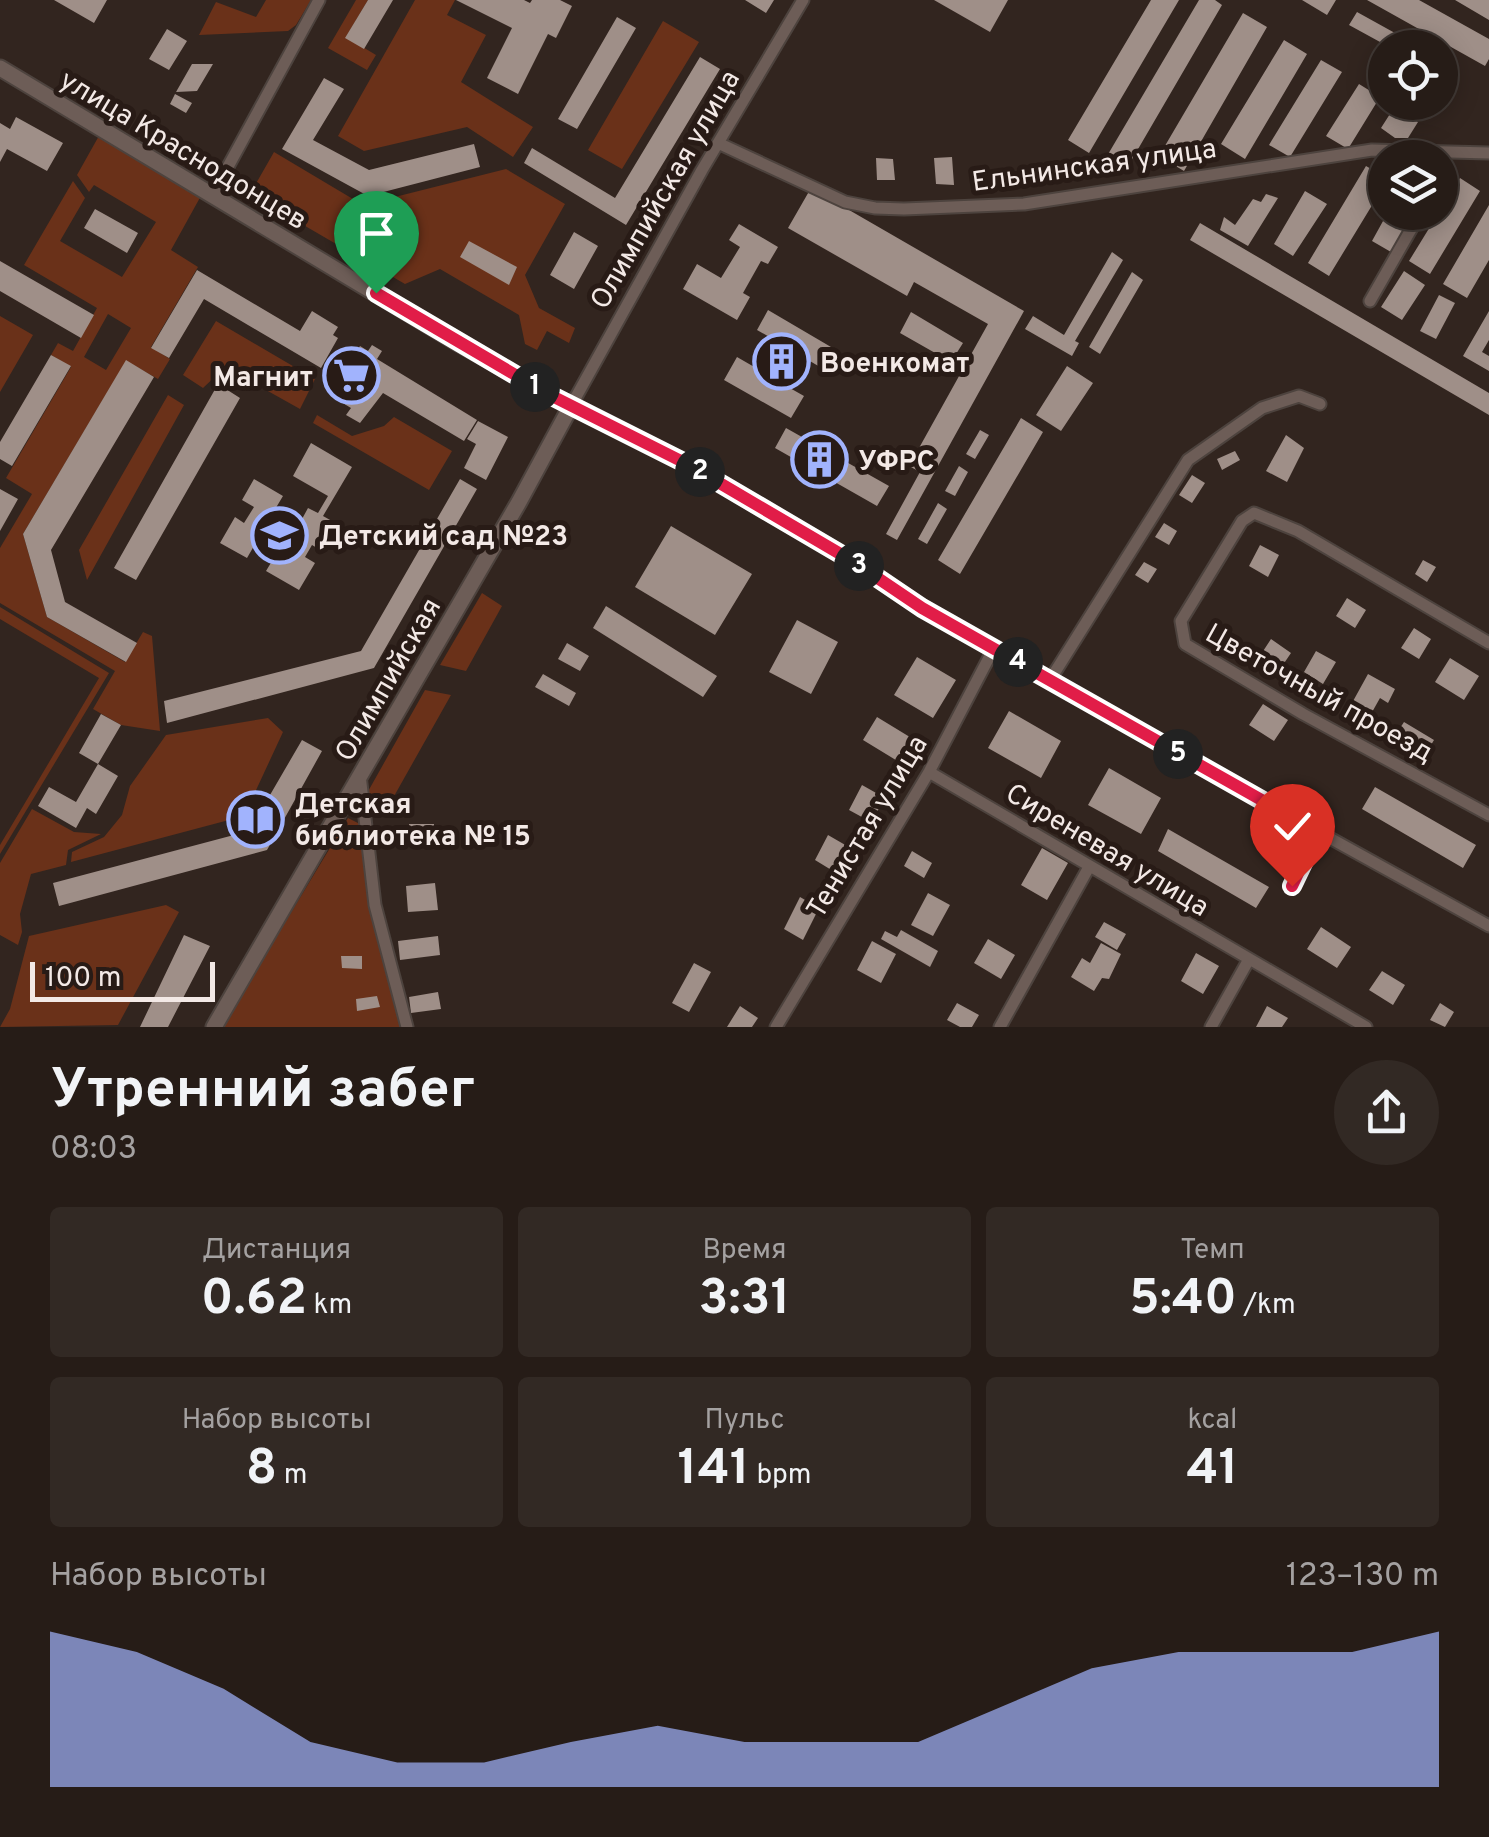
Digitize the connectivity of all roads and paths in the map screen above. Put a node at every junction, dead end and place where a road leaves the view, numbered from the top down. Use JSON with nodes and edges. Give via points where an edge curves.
{"nodes":[{"id":1,"x":318,"y":0,"type":"edge"},
{"id":2,"x":803,"y":0,"type":"edge"},
{"id":3,"x":0,"y":68,"type":"edge"},
{"id":4,"x":718,"y":143,"type":"junction"},
{"id":5,"x":1368,"y":151,"type":"edge"},
{"id":6,"x":1489,"y":153,"type":"edge"},
{"id":7,"x":1458,"y":154,"type":"edge"},
{"id":8,"x":212,"y":196,"type":"junction"},
{"id":9,"x":1411,"y":230,"type":"edge"},
{"id":10,"x":1370,"y":301,"type":"dead end"},
{"id":11,"x":1320,"y":404,"type":"dead end"},
{"id":12,"x":571,"y":406,"type":"junction"},
{"id":13,"x":1489,"y":643,"type":"edge"},
{"id":14,"x":994,"y":648,"type":"junction"},
{"id":15,"x":1050,"y":680,"type":"junction"},
{"id":16,"x":929,"y":772,"type":"junction"},
{"id":17,"x":360,"y":775,"type":"junction"},
{"id":18,"x":1489,"y":815,"type":"edge"},
{"id":19,"x":1318,"y":832,"type":"junction"},
{"id":20,"x":1089,"y":867,"type":"junction"},
{"id":21,"x":1292,"y":886,"type":"dead end"},
{"id":22,"x":1488,"y":923,"type":"edge"},
{"id":23,"x":1248,"y":961,"type":"junction"},
{"id":24,"x":214,"y":1027,"type":"edge"},
{"id":25,"x":407,"y":1027,"type":"edge"},
{"id":26,"x":776,"y":1027,"type":"edge"},
{"id":27,"x":1000,"y":1027,"type":"edge"},
{"id":28,"x":1211,"y":1027,"type":"edge"},
{"id":29,"x":1366,"y":1027,"type":"edge"}],
"edges":[{"from":1,"to":8,"type":"street"},
{"from":2,"to":4,"type":"street","name":"Олимпийская улица"},
{"from":3,"to":8,"type":"main road","name":"улица Краснодонцев"},
{"from":4,"to":5,"type":"street","name":"Ельнинская улица","via":[[845,202],[904,209],[1024,204]]},
{"from":4,"to":12,"type":"street","name":"Олимпийская улица"},
{"from":6,"to":7,"type":"street","name":"Ельнинская улица"},
{"from":8,"to":12,"type":"main road","name":"улица Краснодонцев"},
{"from":9,"to":10,"type":"street"},
{"from":11,"to":15,"type":"street","via":[[1298,396],[1262,408],[1188,460]]},
{"from":12,"to":14,"type":"street","name":"улица Краснодонцев","via":[[689,465]]},
{"from":12,"to":17,"type":"main road","name":"Олимпийская"},
{"from":13,"to":18,"type":"street","name":"Цветочный проезд","via":[[1298,531],[1254,513],[1242,521],[1180,621],[1185,644]]},
{"from":14,"to":15,"type":"street","name":"улица Краснодонцев"},
{"from":14,"to":16,"type":"street","name":"Тенистая улица"},
{"from":15,"to":19,"type":"street","name":"улица Краснодонцев"},
{"from":16,"to":20,"type":"street","name":"Сиреневая улица"},
{"from":16,"to":26,"type":"street","name":"Тенистая улица"},
{"from":17,"to":24,"type":"main road","name":"Олимпийская"},
{"from":17,"to":25,"type":"street","via":[[375,906]]},
{"from":19,"to":21,"type":"street"},
{"from":19,"to":22,"type":"street","name":"улица Краснодонцев"},
{"from":20,"to":23,"type":"street","name":"Сиреневая улица"},
{"from":20,"to":27,"type":"street"},
{"from":23,"to":28,"type":"street"},
{"from":23,"to":29,"type":"street","name":"Сиреневая улица"}]}
